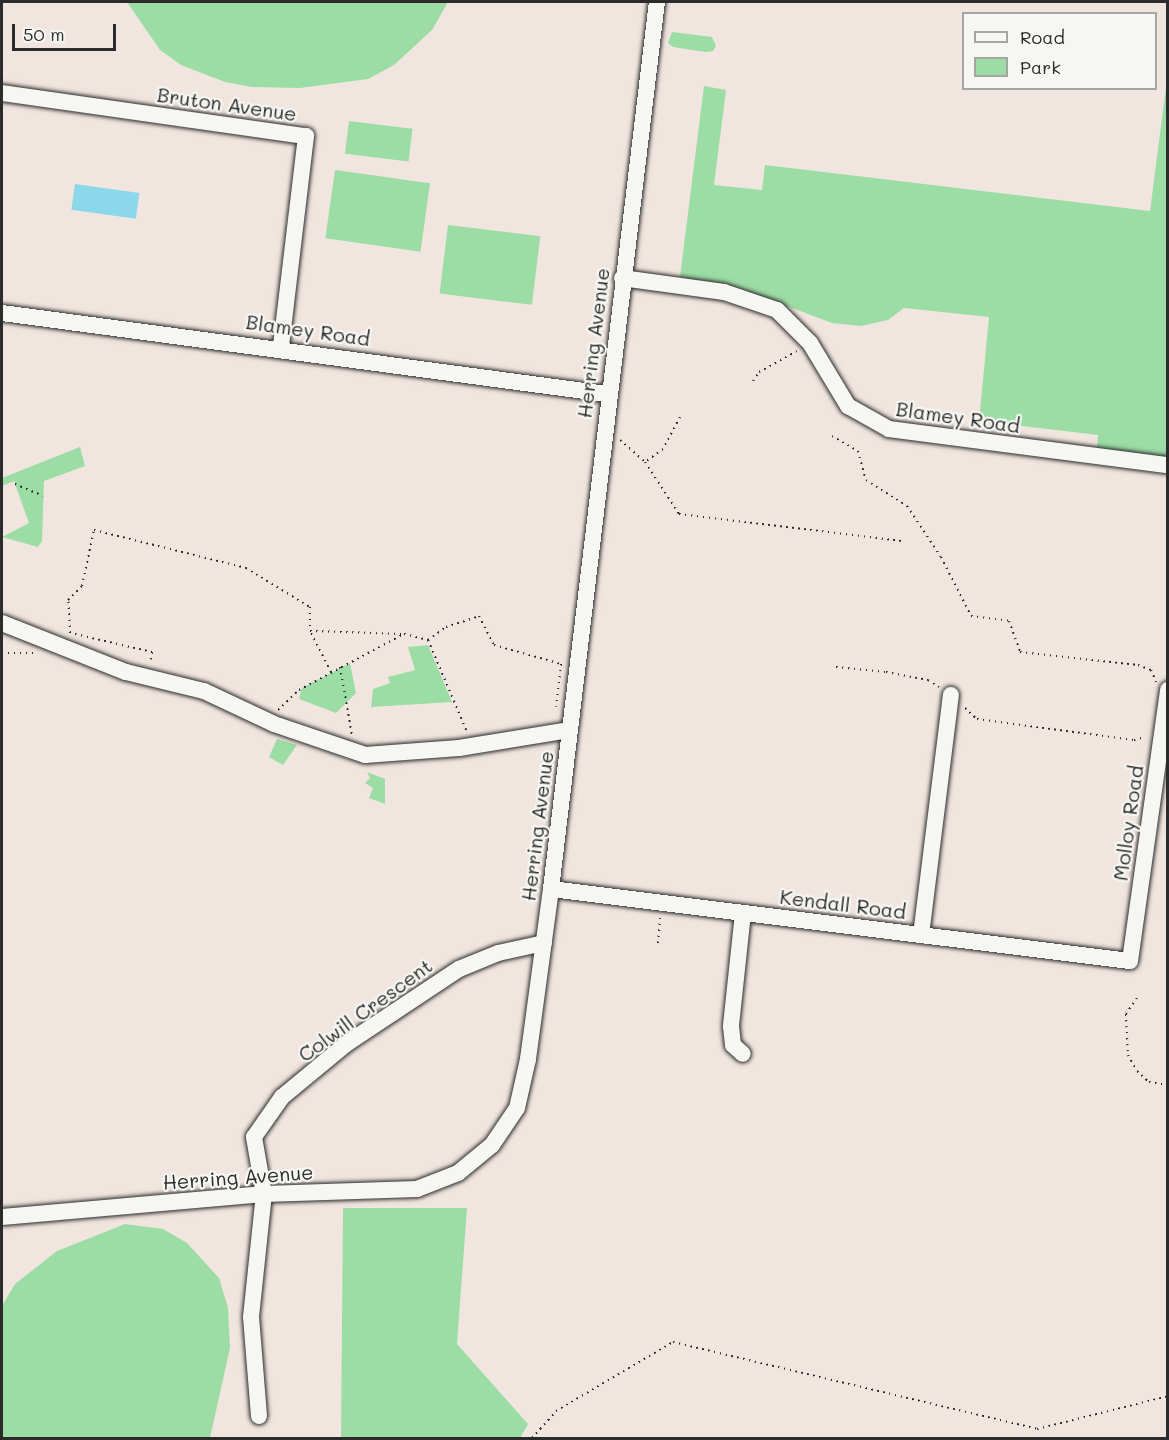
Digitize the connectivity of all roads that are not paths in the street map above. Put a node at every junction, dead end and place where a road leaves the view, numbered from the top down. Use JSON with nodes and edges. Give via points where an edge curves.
{"nodes":[{"id":1,"x":657,"y":2,"type":"edge"},
{"id":2,"x":2,"y":93,"type":"edge"},
{"id":3,"x":622,"y":278,"type":"junction"},
{"id":4,"x":2,"y":313,"type":"edge"},
{"id":5,"x":281,"y":347,"type":"junction"},
{"id":6,"x":607,"y":394,"type":"junction"},
{"id":7,"x":1167,"y":465,"type":"edge"},
{"id":8,"x":2,"y":623,"type":"edge"},
{"id":9,"x":1162,"y":691,"type":"edge"},
{"id":10,"x":951,"y":695,"type":"road end"},
{"id":11,"x":561,"y":731,"type":"junction"},
{"id":12,"x":551,"y":889,"type":"junction"},
{"id":13,"x":743,"y":913,"type":"junction"},
{"id":14,"x":921,"y":935,"type":"junction"},
{"id":15,"x":543,"y":943,"type":"junction"},
{"id":16,"x":1130,"y":961,"type":"joint"},
{"id":17,"x":743,"y":1054,"type":"dead end"},
{"id":18,"x":264,"y":1194,"type":"junction"},
{"id":19,"x":2,"y":1217,"type":"edge"},
{"id":20,"x":259,"y":1416,"type":"dead end"}],
"edges":[{"from":1,"to":3,"type":"street","name":"Herring Avenue"},
{"from":2,"to":5,"type":"street","name":"Bruton Avenue","via":[[306,136]]},
{"from":3,"to":6,"type":"street","name":"Herring Avenue"},
{"from":3,"to":7,"type":"street","name":"Blamey Road","via":[[748,298],[777,310],[810,343],[848,406],[889,429]]},
{"from":4,"to":5,"type":"street","name":"Blamey Road"},
{"from":5,"to":6,"type":"street","name":"Blamey Road"},
{"from":6,"to":11,"type":"street","name":"Herring Avenue"},
{"from":8,"to":11,"type":"street","via":[[69,641],[147,677],[204,691],[274,724],[365,755],[473,745]]},
{"from":9,"to":16,"type":"street","name":"Molloy Road"},
{"from":10,"to":14,"type":"street"},
{"from":11,"to":12,"type":"street","name":"Herring Avenue"},
{"from":12,"to":13,"type":"street","name":"Kendall Road"},
{"from":12,"to":15,"type":"street","name":"Herring Avenue"},
{"from":13,"to":14,"type":"street","name":"Kendall Road"},
{"from":13,"to":17,"type":"street","via":[[731,1026],[733,1045]]},
{"from":14,"to":16,"type":"street","name":"Kendall Road"},
{"from":15,"to":18,"type":"street","name":"Colwill Crescent","via":[[509,950],[459,969],[346,1044],[282,1097],[254,1137]]},
{"from":15,"to":18,"type":"street","name":"Herring Avenue","via":[[528,1059],[517,1108],[492,1145],[458,1173],[417,1189]]},
{"from":18,"to":19,"type":"street","name":"Herring Avenue"},
{"from":18,"to":20,"type":"street","name":"Colwill Crescent","via":[[251,1317]]}]}
